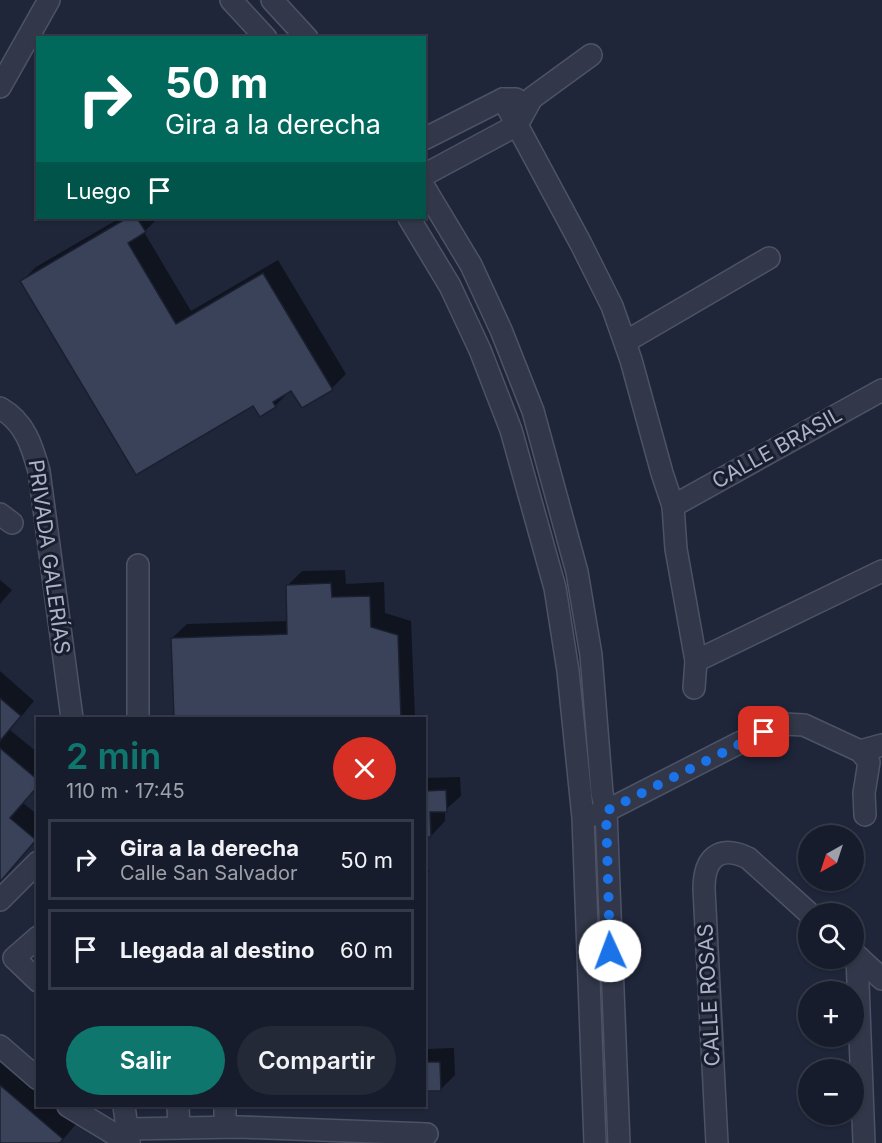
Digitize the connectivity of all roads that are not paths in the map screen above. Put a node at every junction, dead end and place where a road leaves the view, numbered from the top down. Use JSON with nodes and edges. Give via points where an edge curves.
{"nodes":[{"id":1,"x":49,"y":0,"type":"edge"},
{"id":2,"x":231,"y":0,"type":"edge"},
{"id":3,"x":272,"y":0,"type":"edge"},
{"id":4,"x":264,"y":36,"type":"edge"},
{"id":5,"x":306,"y":36,"type":"edge"},
{"id":6,"x":591,"y":55,"type":"dead end"},
{"id":7,"x":0,"y":87,"type":"edge"},
{"id":8,"x":532,"y":98,"type":"junction"},
{"id":9,"x":503,"y":99,"type":"junction"},
{"id":10,"x":517,"y":125,"type":"junction"},
{"id":11,"x":426,"y":138,"type":"edge"},
{"id":12,"x":426,"y":174,"type":"edge"},
{"id":13,"x":426,"y":190,"type":"edge"},
{"id":14,"x":410,"y":219,"type":"edge"},
{"id":15,"x":769,"y":258,"type":"dead end"},
{"id":16,"x":625,"y":342,"type":"junction"},
{"id":17,"x":882,"y":390,"type":"edge"},
{"id":18,"x":0,"y":408,"type":"edge"},
{"id":19,"x":673,"y":506,"type":"junction"},
{"id":20,"x":138,"y":565,"type":"dead end"},
{"id":21,"x":882,"y":571,"type":"edge"},
{"id":22,"x":696,"y":661,"type":"junction"},
{"id":23,"x":694,"y":688,"type":"dead end"},
{"id":24,"x":72,"y":717,"type":"edge"},
{"id":25,"x":138,"y":717,"type":"edge"},
{"id":26,"x":882,"y":745,"type":"edge"},
{"id":27,"x":860,"y":751,"type":"junction"},
{"id":28,"x":606,"y":811,"type":"junction"},
{"id":29,"x":865,"y":814,"type":"dead end"},
{"id":30,"x":583,"y":818,"type":"junction"},
{"id":31,"x":36,"y":864,"type":"edge"},
{"id":32,"x":0,"y":900,"type":"edge"},
{"id":33,"x":798,"y":903,"type":"edge"},
{"id":34,"x":36,"y":939,"type":"edge"},
{"id":35,"x":864,"y":963,"type":"edge"},
{"id":36,"x":856,"y":969,"type":"edge"},
{"id":37,"x":36,"y":979,"type":"edge"},
{"id":38,"x":882,"y":979,"type":"edge"},
{"id":39,"x":0,"y":1046,"type":"edge"},
{"id":40,"x":36,"y":1077,"type":"edge"},
{"id":41,"x":70,"y":1107,"type":"edge"},
{"id":42,"x":124,"y":1107,"type":"edge"},
{"id":43,"x":178,"y":1107,"type":"edge"},
{"id":44,"x":225,"y":1107,"type":"edge"},
{"id":45,"x":225,"y":1127,"type":"junction"},
{"id":46,"x":179,"y":1128,"type":"junction"},
{"id":47,"x":427,"y":1134,"type":"dead end"},
{"id":48,"x":128,"y":1136,"type":"edge"},
{"id":49,"x":595,"y":1143,"type":"edge"},
{"id":50,"x":620,"y":1143,"type":"edge"},
{"id":51,"x":717,"y":1143,"type":"edge"},
{"id":52,"x":864,"y":1143,"type":"edge"}],
"edges":[{"from":1,"to":7,"type":"street"},
{"from":2,"to":4,"type":"street"},
{"from":3,"to":5,"type":"street"},
{"from":6,"to":8,"type":"street"},
{"from":8,"to":9,"type":"street"},
{"from":8,"to":10,"type":"street"},
{"from":9,"to":10,"type":"street"},
{"from":9,"to":11,"type":"street"},
{"from":10,"to":12,"type":"street"},
{"from":10,"to":16,"type":"street","via":[[612,306]]},
{"from":13,"to":28,"type":"street","via":[[471,265],[533,411],[577,572],[591,655]]},
{"from":14,"to":30,"type":"street","via":[[450,286],[511,429],[555,588]]},
{"from":15,"to":16,"type":"street"},
{"from":16,"to":19,"type":"street"},
{"from":17,"to":19,"type":"street","name":"CALLE BRASIL"},
{"from":18,"to":24,"type":"street","name":"PRIVADA GALERÍAS","via":[[9,413],[30,440],[39,471]]},
{"from":19,"to":22,"type":"street","via":[[676,549]]},
{"from":20,"to":25,"type":"street"},
{"from":21,"to":22,"type":"street"},
{"from":22,"to":23,"type":"street"},
{"from":26,"to":27,"type":"street"},
{"from":27,"to":28,"type":"street","via":[[804,725],[784,724]]},
{"from":27,"to":29,"type":"street","via":[[869,762]]},
{"from":28,"to":30,"type":"street"},
{"from":28,"to":50,"type":"street"},
{"from":30,"to":49,"type":"street"},
{"from":31,"to":32,"type":"street"},
{"from":33,"to":51,"type":"street","name":"CALLE ROSAS","via":[[748,858],[737,853],[721,853],[706,868]]},
{"from":34,"to":37,"type":"street","via":[[14,958]]},
{"from":35,"to":38,"type":"street"},
{"from":36,"to":52,"type":"street"},
{"from":39,"to":40,"type":"street"},
{"from":41,"to":48,"type":"street"},
{"from":42,"to":48,"type":"street"},
{"from":43,"to":46,"type":"street"},
{"from":44,"to":45,"type":"street"},
{"from":45,"to":46,"type":"street"},
{"from":45,"to":47,"type":"street"},
{"from":46,"to":48,"type":"street"}]}
